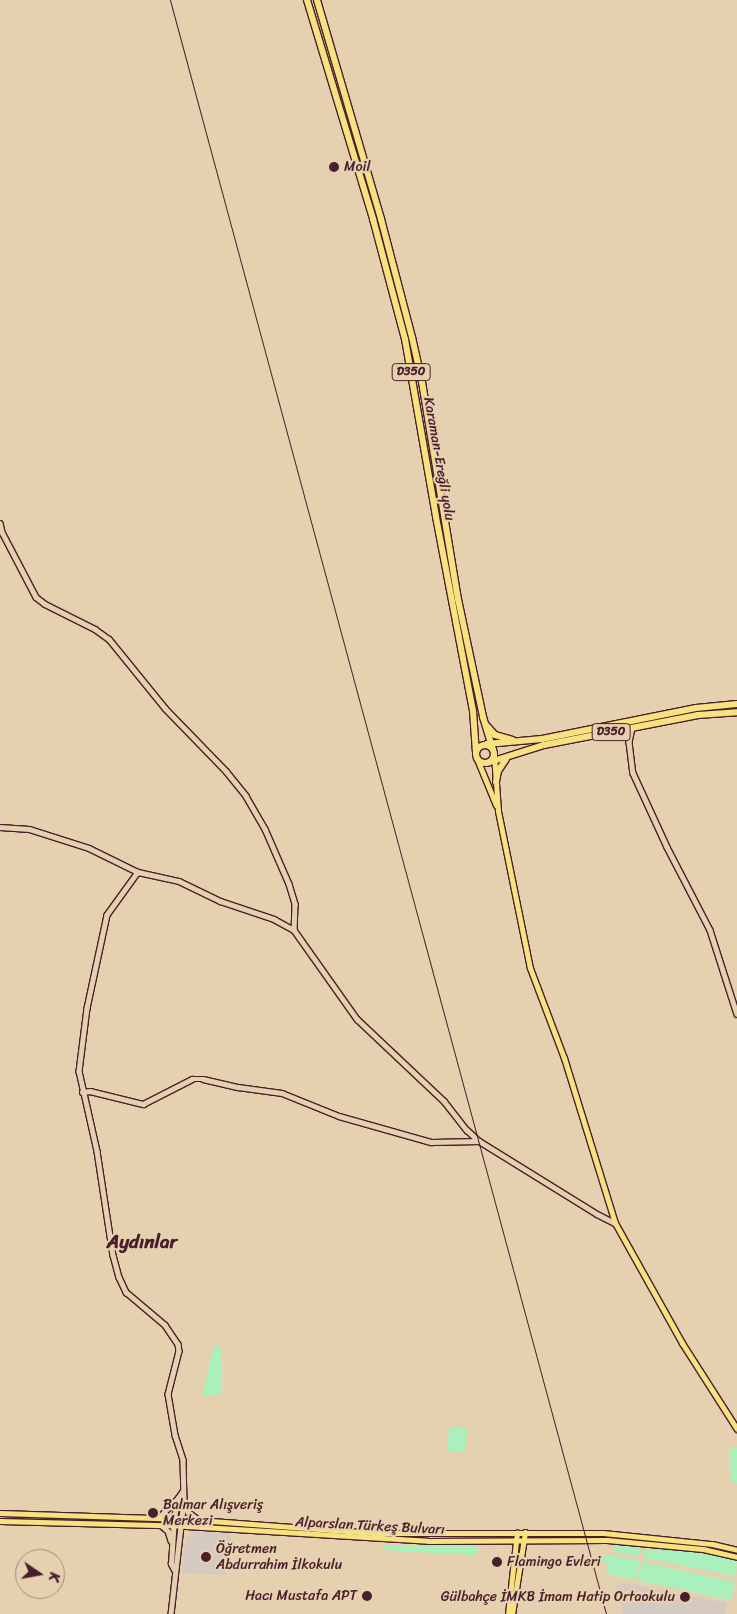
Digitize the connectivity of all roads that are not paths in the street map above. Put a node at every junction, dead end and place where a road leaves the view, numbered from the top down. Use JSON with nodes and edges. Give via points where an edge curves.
{"nodes":[{"id":1,"x":307,"y":0,"type":"edge"},
{"id":2,"x":317,"y":0,"type":"edge"},
{"id":3,"x":0,"y":523,"type":"edge"},
{"id":4,"x":2,"y":532,"type":"junction"},
{"id":5,"x":0,"y":538,"type":"edge"},
{"id":6,"x":737,"y":704,"type":"edge"},
{"id":7,"x":737,"y":712,"type":"edge"},
{"id":8,"x":483,"y":717,"type":"junction"},
{"id":9,"x":632,"y":728,"type":"junction"},
{"id":10,"x":526,"y":741,"type":"junction"},
{"id":11,"x":492,"y":751,"type":"junction"},
{"id":12,"x":514,"y":754,"type":"junction"},
{"id":13,"x":477,"y":756,"type":"junction"},
{"id":14,"x":496,"y":782,"type":"junction"},
{"id":15,"x":498,"y":811,"type":"junction"},
{"id":16,"x":0,"y":827,"type":"edge"},
{"id":17,"x":138,"y":872,"type":"junction"},
{"id":18,"x":294,"y":930,"type":"junction"},
{"id":19,"x":737,"y":1014,"type":"edge"},
{"id":20,"x":82,"y":1092,"type":"junction"},
{"id":21,"x":478,"y":1141,"type":"junction"},
{"id":22,"x":615,"y":1223,"type":"junction"},
{"id":23,"x":737,"y":1429,"type":"edge"},
{"id":24,"x":181,"y":1499,"type":"junction"},
{"id":25,"x":0,"y":1513,"type":"edge"},
{"id":26,"x":158,"y":1518,"type":"junction"},
{"id":27,"x":174,"y":1518,"type":"junction"},
{"id":28,"x":182,"y":1519,"type":"junction"},
{"id":29,"x":199,"y":1520,"type":"junction"},
{"id":30,"x":0,"y":1521,"type":"edge"},
{"id":31,"x":162,"y":1526,"type":"junction"},
{"id":32,"x":174,"y":1526,"type":"junction"},
{"id":33,"x":181,"y":1526,"type":"junction"},
{"id":34,"x":188,"y":1526,"type":"junction"},
{"id":35,"x":517,"y":1532,"type":"junction"},
{"id":36,"x":524,"y":1532,"type":"junction"},
{"id":37,"x":179,"y":1540,"type":"junction"},
{"id":38,"x":516,"y":1541,"type":"junction"},
{"id":39,"x":524,"y":1542,"type":"junction"},
{"id":40,"x":737,"y":1550,"type":"edge"},
{"id":41,"x":172,"y":1551,"type":"junction"},
{"id":42,"x":737,"y":1556,"type":"edge"},
{"id":43,"x":174,"y":1570,"type":"junction"},
{"id":44,"x":170,"y":1614,"type":"edge"},
{"id":45,"x":508,"y":1614,"type":"edge"},
{"id":46,"x":512,"y":1614,"type":"edge"}],
"edges":[{"from":1,"to":13,"type":"highway","name":"Karaman-Ereğli yolu","number":"D350","via":[[373,219],[405,339],[473,711]]},
{"from":2,"to":8,"type":"highway","name":"Karaman-Ereğli yolu","number":"D350","via":[[414,344],[456,590]]},
{"from":3,"to":4,"type":"street"},
{"from":4,"to":5,"type":"street"},
{"from":4,"to":18,"type":"street","via":[[36,597],[109,639],[165,708],[246,796],[265,829],[289,884],[295,904]]},
{"from":6,"to":10,"type":"highway","number":"D350","via":[[696,708]]},
{"from":7,"to":9,"type":"highway","number":"D350","via":[[698,715]]},
{"from":8,"to":10,"type":"highway","number":"D350","via":[[495,735]]},
{"from":8,"to":11,"type":"highway","name":"Karaman-Ereğli yolu"},
{"from":9,"to":12,"type":"highway","number":"D350"},
{"from":9,"to":19,"type":"street","via":[[629,742],[633,773],[666,847],[710,930]]},
{"from":10,"to":11,"type":"highway"},
{"from":11,"to":12,"type":"highway","number":"D350"},
{"from":11,"to":13,"type":"highway","via":[[479,746]]},
{"from":11,"to":13,"type":"highway","number":"D350","via":[[487,763]]},
{"from":11,"to":14,"type":"main road"},
{"from":12,"to":14,"type":"highway","via":[[501,765]]},
{"from":13,"to":15,"type":"main road"},
{"from":14,"to":15,"type":"main road"},
{"from":15,"to":22,"type":"main road","via":[[530,968],[559,1043]]},
{"from":16,"to":17,"type":"street","via":[[29,829],[89,848]]},
{"from":17,"to":18,"type":"street","via":[[179,881]]},
{"from":17,"to":20,"type":"street","via":[[107,915],[87,1008],[78,1071]]},
{"from":18,"to":21,"type":"street","via":[[357,1018],[444,1101]]},
{"from":20,"to":21,"type":"street","via":[[90,1090],[143,1104],[192,1079],[203,1079],[282,1093],[339,1116],[431,1142]]},
{"from":20,"to":24,"type":"street","via":[[94,1133],[119,1277],[126,1292],[165,1325],[178,1344],[168,1394],[183,1460]]},
{"from":21,"to":22,"type":"street"},
{"from":22,"to":23,"type":"main road","via":[[682,1343]]},
{"from":24,"to":26,"type":"street"},
{"from":24,"to":27,"type":"street"},
{"from":24,"to":28,"type":"street"},
{"from":24,"to":29,"type":"street","via":[[188,1512]]},
{"from":25,"to":26,"type":"main road","name":"Alparslan Türkeş Bulvarı"},
{"from":26,"to":27,"type":"main road","name":"Alparslan Türkeş Bulvarı"},
{"from":27,"to":28,"type":"main road","name":"Alparslan Türkeş Bulvarı"},
{"from":27,"to":32,"type":"street"},
{"from":28,"to":29,"type":"main road","name":"Alparslan Türkeş Bulvarı"},
{"from":28,"to":33,"type":"street"},
{"from":29,"to":35,"type":"main road","name":"Alparslan Türkeş Bulvarı","via":[[373,1534]]},
{"from":30,"to":31,"type":"main road","name":"Alparslan Türkeş Bulvarı"},
{"from":31,"to":32,"type":"main road","name":"Alparslan Türkeş Bulvarı"},
{"from":31,"to":41,"type":"street","via":[[168,1531]]},
{"from":32,"to":33,"type":"main road","name":"Alparslan Türkeş Bulvarı"},
{"from":32,"to":41,"type":"street"},
{"from":33,"to":34,"type":"main road","name":"Alparslan Türkeş Bulvarı"},
{"from":33,"to":37,"type":"street"},
{"from":34,"to":37,"type":"street"},
{"from":34,"to":38,"type":"main road","name":"Alparslan Türkeş Bulvarı","via":[[428,1541]]},
{"from":35,"to":36,"type":"main road","name":"Alparslan Türkeş Bulvarı"},
{"from":35,"to":38,"type":"main road"},
{"from":36,"to":39,"type":"main road"},
{"from":36,"to":40,"type":"main road","name":"Alparslan Türkeş Bulvarı","via":[[604,1532],[712,1544]]},
{"from":37,"to":43,"type":"street"},
{"from":38,"to":39,"type":"main road","name":"Alparslan Türkeş Bulvarı"},
{"from":38,"to":45,"type":"main road"},
{"from":39,"to":42,"type":"main road","name":"Alparslan Türkeş Bulvarı","via":[[607,1540]]},
{"from":39,"to":46,"type":"main road"},
{"from":41,"to":43,"type":"street"},
{"from":43,"to":44,"type":"street"}]}
